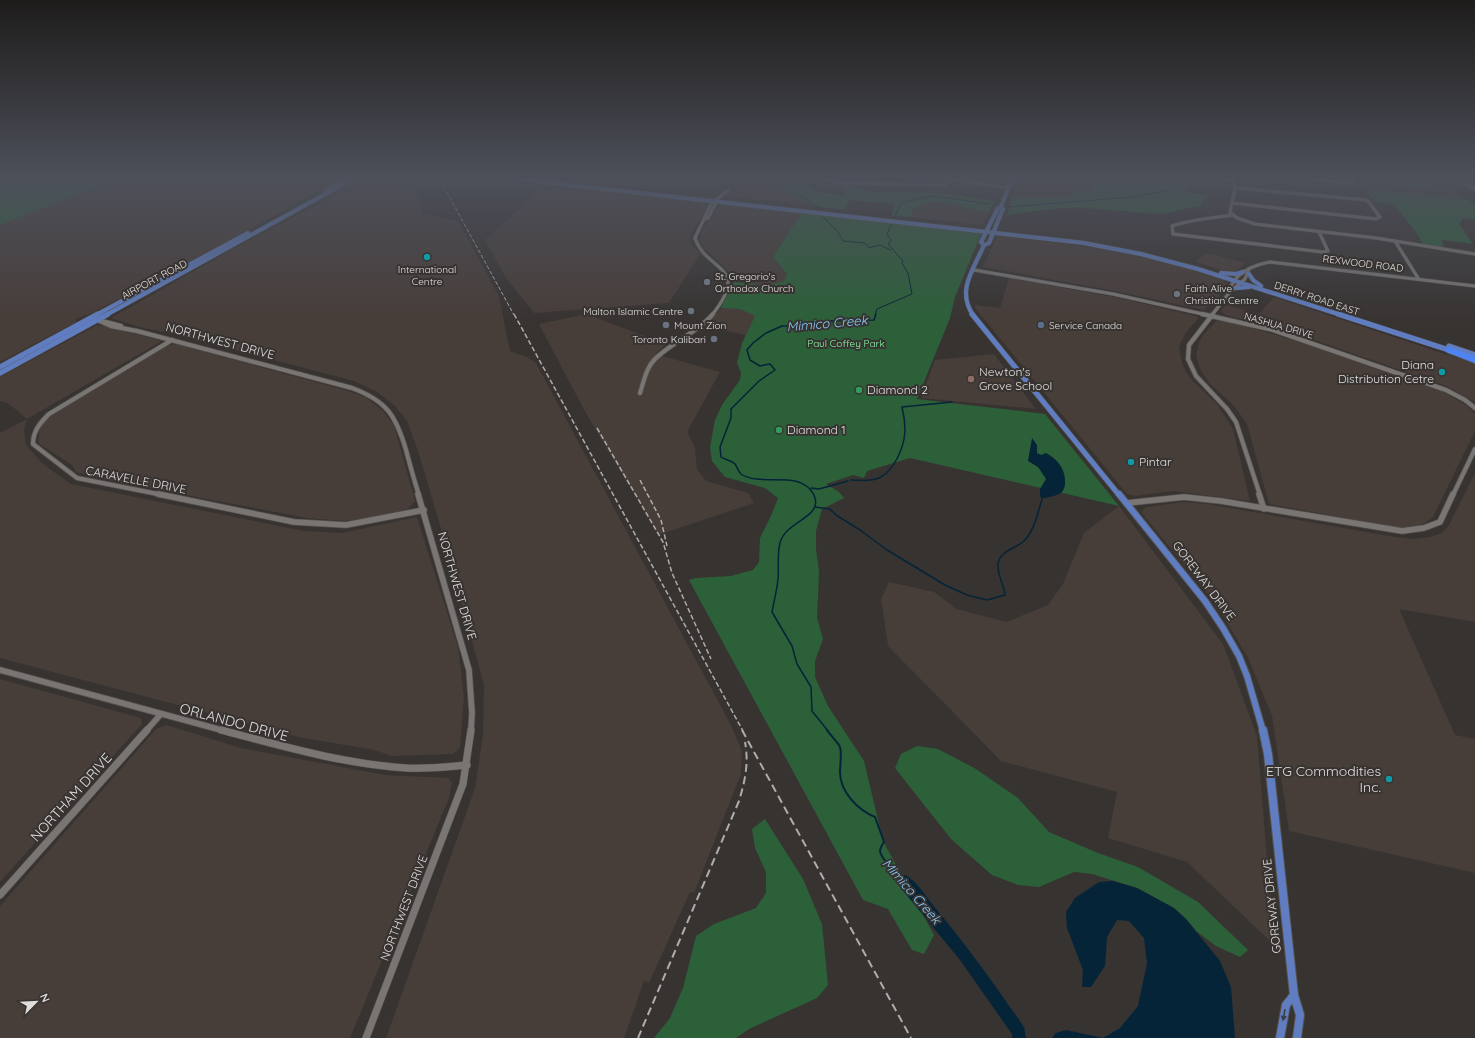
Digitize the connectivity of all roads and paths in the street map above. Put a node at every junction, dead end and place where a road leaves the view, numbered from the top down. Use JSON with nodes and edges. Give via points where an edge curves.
{"nodes":[{"id":1,"x":264,"y":224,"type":"edge"},
{"id":2,"x":273,"y":224,"type":"edge"},
{"id":3,"x":702,"y":224,"type":"edge"},
{"id":4,"x":934,"y":224,"type":"edge"},
{"id":5,"x":989,"y":224,"type":"edge"},
{"id":6,"x":997,"y":224,"type":"edge"},
{"id":7,"x":1177,"y":224,"type":"edge"},
{"id":8,"x":1259,"y":224,"type":"edge"},
{"id":9,"x":986,"y":230,"type":"junction"},
{"id":10,"x":994,"y":232,"type":"junction"},
{"id":11,"x":1319,"y":232,"type":"junction"},
{"id":12,"x":1396,"y":241,"type":"junction"},
{"id":13,"x":984,"y":245,"type":"junction"},
{"id":14,"x":1475,"y":254,"type":"edge"},
{"id":15,"x":974,"y":270,"type":"junction"},
{"id":16,"x":1249,"y":271,"type":"junction"},
{"id":17,"x":1243,"y":272,"type":"junction"},
{"id":18,"x":1222,"y":275,"type":"junction"},
{"id":19,"x":1418,"y":278,"type":"junction"},
{"id":20,"x":1236,"y":280,"type":"junction"},
{"id":21,"x":1242,"y":282,"type":"junction"},
{"id":22,"x":1231,"y":286,"type":"junction"},
{"id":23,"x":1475,"y":286,"type":"edge"},
{"id":24,"x":1258,"y":287,"type":"junction"},
{"id":25,"x":1236,"y":288,"type":"junction"},
{"id":26,"x":1229,"y":292,"type":"junction"},
{"id":27,"x":1210,"y":316,"type":"junction"},
{"id":28,"x":90,"y":318,"type":"junction"},
{"id":29,"x":96,"y":320,"type":"junction"},
{"id":30,"x":172,"y":340,"type":"junction"},
{"id":31,"x":1449,"y":350,"type":"joint"},
{"id":32,"x":1475,"y":354,"type":"edge"},
{"id":33,"x":1475,"y":359,"type":"edge"},
{"id":34,"x":0,"y":367,"type":"edge"},
{"id":35,"x":0,"y":373,"type":"edge"},
{"id":36,"x":640,"y":393,"type":"dead end"},
{"id":37,"x":1475,"y":408,"type":"edge"},
{"id":38,"x":1475,"y":448,"type":"edge"},
{"id":39,"x":1127,"y":503,"type":"junction"},
{"id":40,"x":1264,"y":509,"type":"junction"},
{"id":41,"x":424,"y":510,"type":"junction"},
{"id":42,"x":0,"y":670,"type":"edge"},
{"id":43,"x":161,"y":714,"type":"junction"},
{"id":44,"x":467,"y":765,"type":"junction"},
{"id":45,"x":0,"y":895,"type":"edge"},
{"id":46,"x":1294,"y":995,"type":"junction"},
{"id":47,"x":366,"y":1038,"type":"edge"},
{"id":48,"x":1280,"y":1038,"type":"edge"},
{"id":49,"x":1297,"y":1038,"type":"edge"}],
"edges":[{"from":1,"to":28,"type":"main road","name":"AIRPORT ROAD"},
{"from":2,"to":29,"type":"main road","name":"AIRPORT ROAD"},
{"from":3,"to":36,"type":"street","via":[[696,234],[696,243],[725,272],[728,287],[712,314],[650,365]]},
{"from":4,"to":9,"type":"main road","name":"DERRY ROAD EAST"},
{"from":5,"to":9,"type":"main road","name":"GOREWAY DRIVE"},
{"from":6,"to":10,"type":"main road","name":"GOREWAY DRIVE"},
{"from":7,"to":11,"type":"street","via":[[1172,226],[1173,234],[1180,236],[1328,251]]},
{"from":8,"to":11,"type":"street"},
{"from":9,"to":10,"type":"main road","name":"DERRY ROAD EAST"},
{"from":9,"to":13,"type":"main road","name":"GOREWAY DRIVE","via":[[981,242]]},
{"from":10,"to":13,"type":"main road","name":"GOREWAY DRIVE","via":[[989,243]]},
{"from":10,"to":18,"type":"main road","name":"DERRY ROAD EAST","via":[[1068,238],[1125,247],[1179,260]]},
{"from":11,"to":12,"type":"street"},
{"from":12,"to":14,"type":"street"},
{"from":12,"to":19,"type":"street"},
{"from":13,"to":15,"type":"main road","name":"GOREWAY DRIVE"},
{"from":15,"to":27,"type":"street","name":"NASHUA DRIVE","via":[[1113,294]]},
{"from":15,"to":39,"type":"main road","name":"GOREWAY DRIVE","via":[[965,295],[966,303],[973,314]]},
{"from":16,"to":17,"type":"street","name":"REXWOOD ROAD"},
{"from":16,"to":19,"type":"street","name":"REXWOOD ROAD","via":[[1261,263],[1277,263]]},
{"from":16,"to":21,"type":"street","name":"REXWOOD ROAD"},
{"from":16,"to":24,"type":"main road"},
{"from":17,"to":18,"type":"main road"},
{"from":17,"to":20,"type":"street","name":"REXWOOD ROAD"},
{"from":18,"to":20,"type":"main road","name":"DERRY ROAD EAST"},
{"from":18,"to":22,"type":"main road"},
{"from":19,"to":23,"type":"street","name":"REXWOOD ROAD"},
{"from":20,"to":21,"type":"main road","name":"DERRY ROAD EAST"},
{"from":20,"to":22,"type":"street","name":"REXWOOD ROAD"},
{"from":21,"to":24,"type":"main road","name":"DERRY ROAD EAST"},
{"from":21,"to":25,"type":"street","name":"REXWOOD ROAD"},
{"from":22,"to":26,"type":"street","name":"REXWOOD ROAD"},
{"from":24,"to":25,"type":"main road"},
{"from":24,"to":31,"type":"main road","name":"DERRY ROAD EAST"},
{"from":24,"to":32,"type":"main road","name":"DERRY ROAD EAST"},
{"from":25,"to":26,"type":"street","name":"REXWOOD ROAD"},
{"from":26,"to":27,"type":"street","name":"REXWOOD ROAD"},
{"from":27,"to":37,"type":"street","name":"NASHUA DRIVE","via":[[1278,332],[1374,365],[1446,390]]},
{"from":27,"to":40,"type":"street","name":"REXWOOD ROAD","via":[[1189,345],[1188,359],[1196,376],[1236,422]]},
{"from":28,"to":29,"type":"street","name":"NORTHWEST DRIVE"},
{"from":28,"to":34,"type":"main road","name":"AIRPORT ROAD"},
{"from":29,"to":30,"type":"street","name":"NORTHWEST DRIVE","via":[[101,324]]},
{"from":29,"to":35,"type":"main road","name":"AIRPORT ROAD"},
{"from":30,"to":41,"type":"street","name":"NORTHWEST DRIVE","via":[[339,384],[364,392],[377,400],[394,416],[400,427]]},
{"from":30,"to":41,"type":"street","name":"CARAVELLE DRIVE","via":[[49,414],[32,435],[33,444],[77,478],[294,522],[346,525]]},
{"from":31,"to":33,"type":"highway"},
{"from":38,"to":40,"type":"street","via":[[1440,522],[1432,526],[1396,531]]},
{"from":39,"to":40,"type":"street","via":[[1184,497]]},
{"from":39,"to":46,"type":"main road","name":"GOREWAY DRIVE","via":[[1205,601],[1225,630],[1248,677],[1268,754]]},
{"from":41,"to":44,"type":"street","name":"NORTHWEST DRIVE","via":[[470,672],[472,713]]},
{"from":42,"to":43,"type":"street","name":"ORLANDO DRIVE"},
{"from":43,"to":44,"type":"street","name":"ORLANDO DRIVE","via":[[340,761],[405,768],[447,768]]},
{"from":43,"to":45,"type":"street","name":"NORTHAM DRIVE"},
{"from":44,"to":47,"type":"street","name":"NORTHWEST DRIVE","via":[[463,784],[446,830]]},
{"from":46,"to":48,"type":"main road","one_way":true,"via":[[1286,1004]]},
{"from":46,"to":49,"type":"main road","name":"GOREWAY DRIVE","via":[[1300,1015]]}]}
